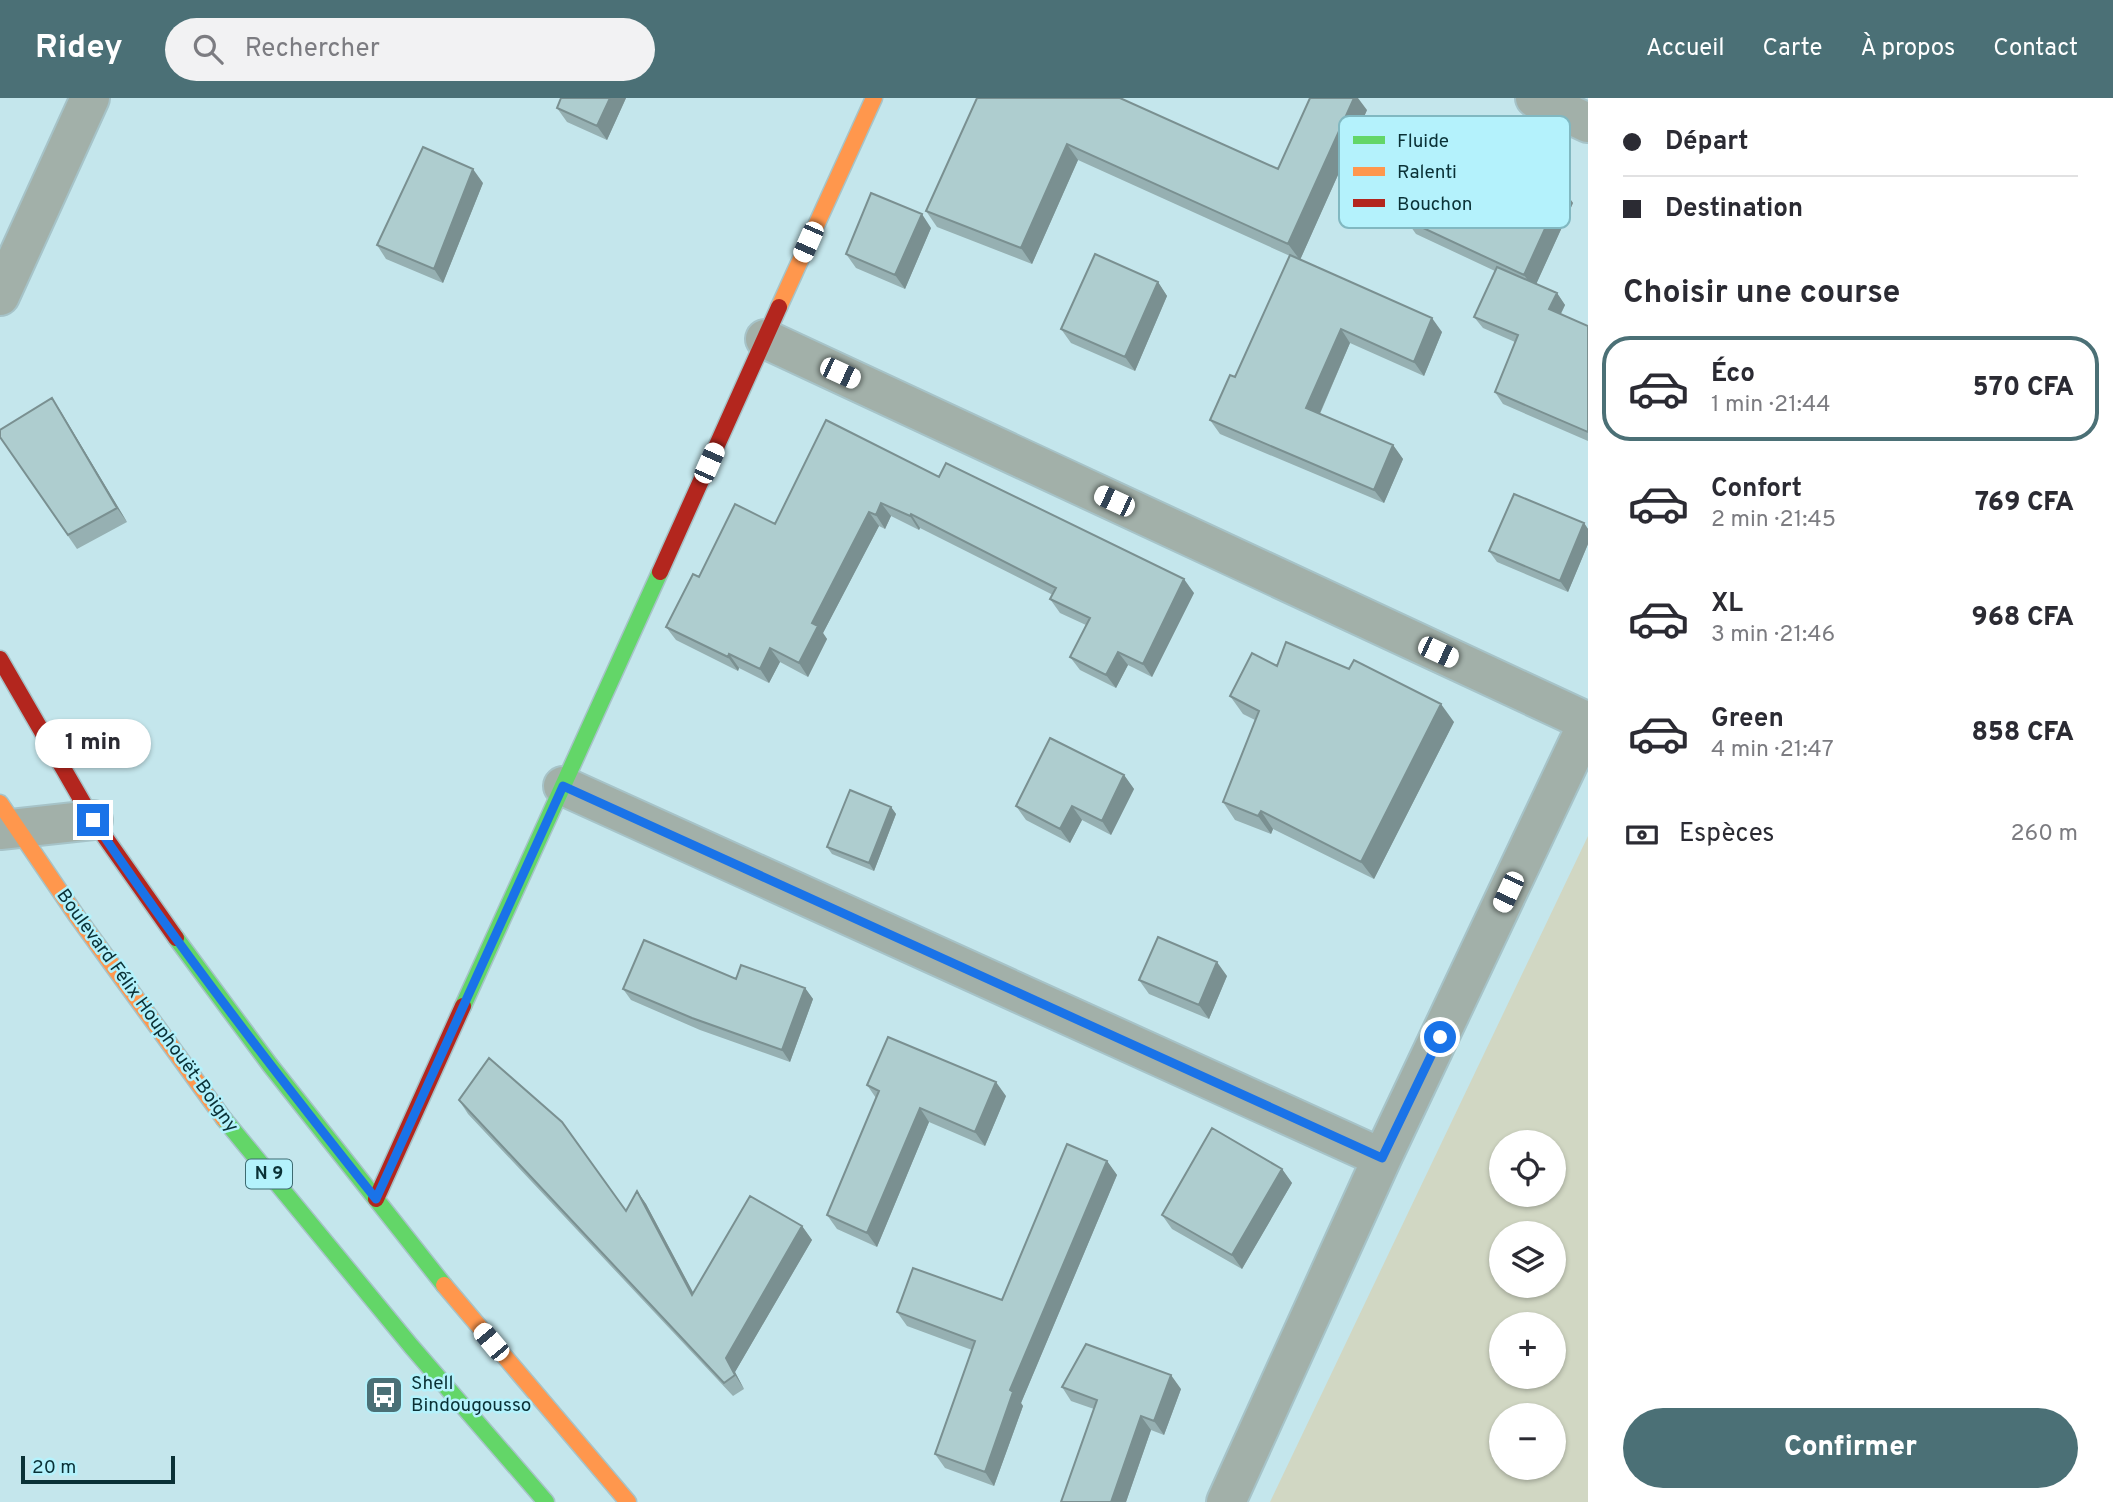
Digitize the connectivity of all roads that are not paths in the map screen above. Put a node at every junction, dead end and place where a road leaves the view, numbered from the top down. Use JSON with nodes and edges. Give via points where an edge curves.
{"nodes":[{"id":1,"x":90,"y":98,"type":"edge"},
{"id":2,"x":874,"y":98,"type":"edge"},
{"id":3,"x":1535,"y":98,"type":"edge"},
{"id":4,"x":1588,"y":123,"type":"edge"},
{"id":5,"x":0,"y":296,"type":"edge"},
{"id":6,"x":765,"y":339,"type":"junction"},
{"id":7,"x":0,"y":659,"type":"edge"},
{"id":8,"x":1588,"y":722,"type":"edge"},
{"id":9,"x":563,"y":786,"type":"junction"},
{"id":10,"x":93,"y":820,"type":"junction"},
{"id":11,"x":5,"y":821,"type":"edge"},
{"id":12,"x":1382,"y":1158,"type":"junction"},
{"id":13,"x":376,"y":1199,"type":"junction"},
{"id":14,"x":546,"y":1502,"type":"edge"},
{"id":15,"x":628,"y":1502,"type":"edge"},
{"id":16,"x":1226,"y":1502,"type":"edge"}],
"edges":[{"from":1,"to":5,"type":"street"},
{"from":2,"to":6,"type":"main road"},
{"from":3,"to":4,"type":"street"},
{"from":6,"to":8,"type":"street"},
{"from":6,"to":9,"type":"main road"},
{"from":7,"to":10,"type":"main road"},
{"from":8,"to":12,"type":"street"},
{"from":9,"to":12,"type":"street"},
{"from":9,"to":13,"type":"main road"},
{"from":10,"to":11,"type":"street"},
{"from":10,"to":13,"type":"main road","via":[[270,1065]]},
{"from":11,"to":14,"type":"main road","name":"Boulevard Félix Houphouët-Boigny","number":"N 9","via":[[222,1117]]},
{"from":12,"to":16,"type":"street"},
{"from":13,"to":15,"type":"main road"}]}
